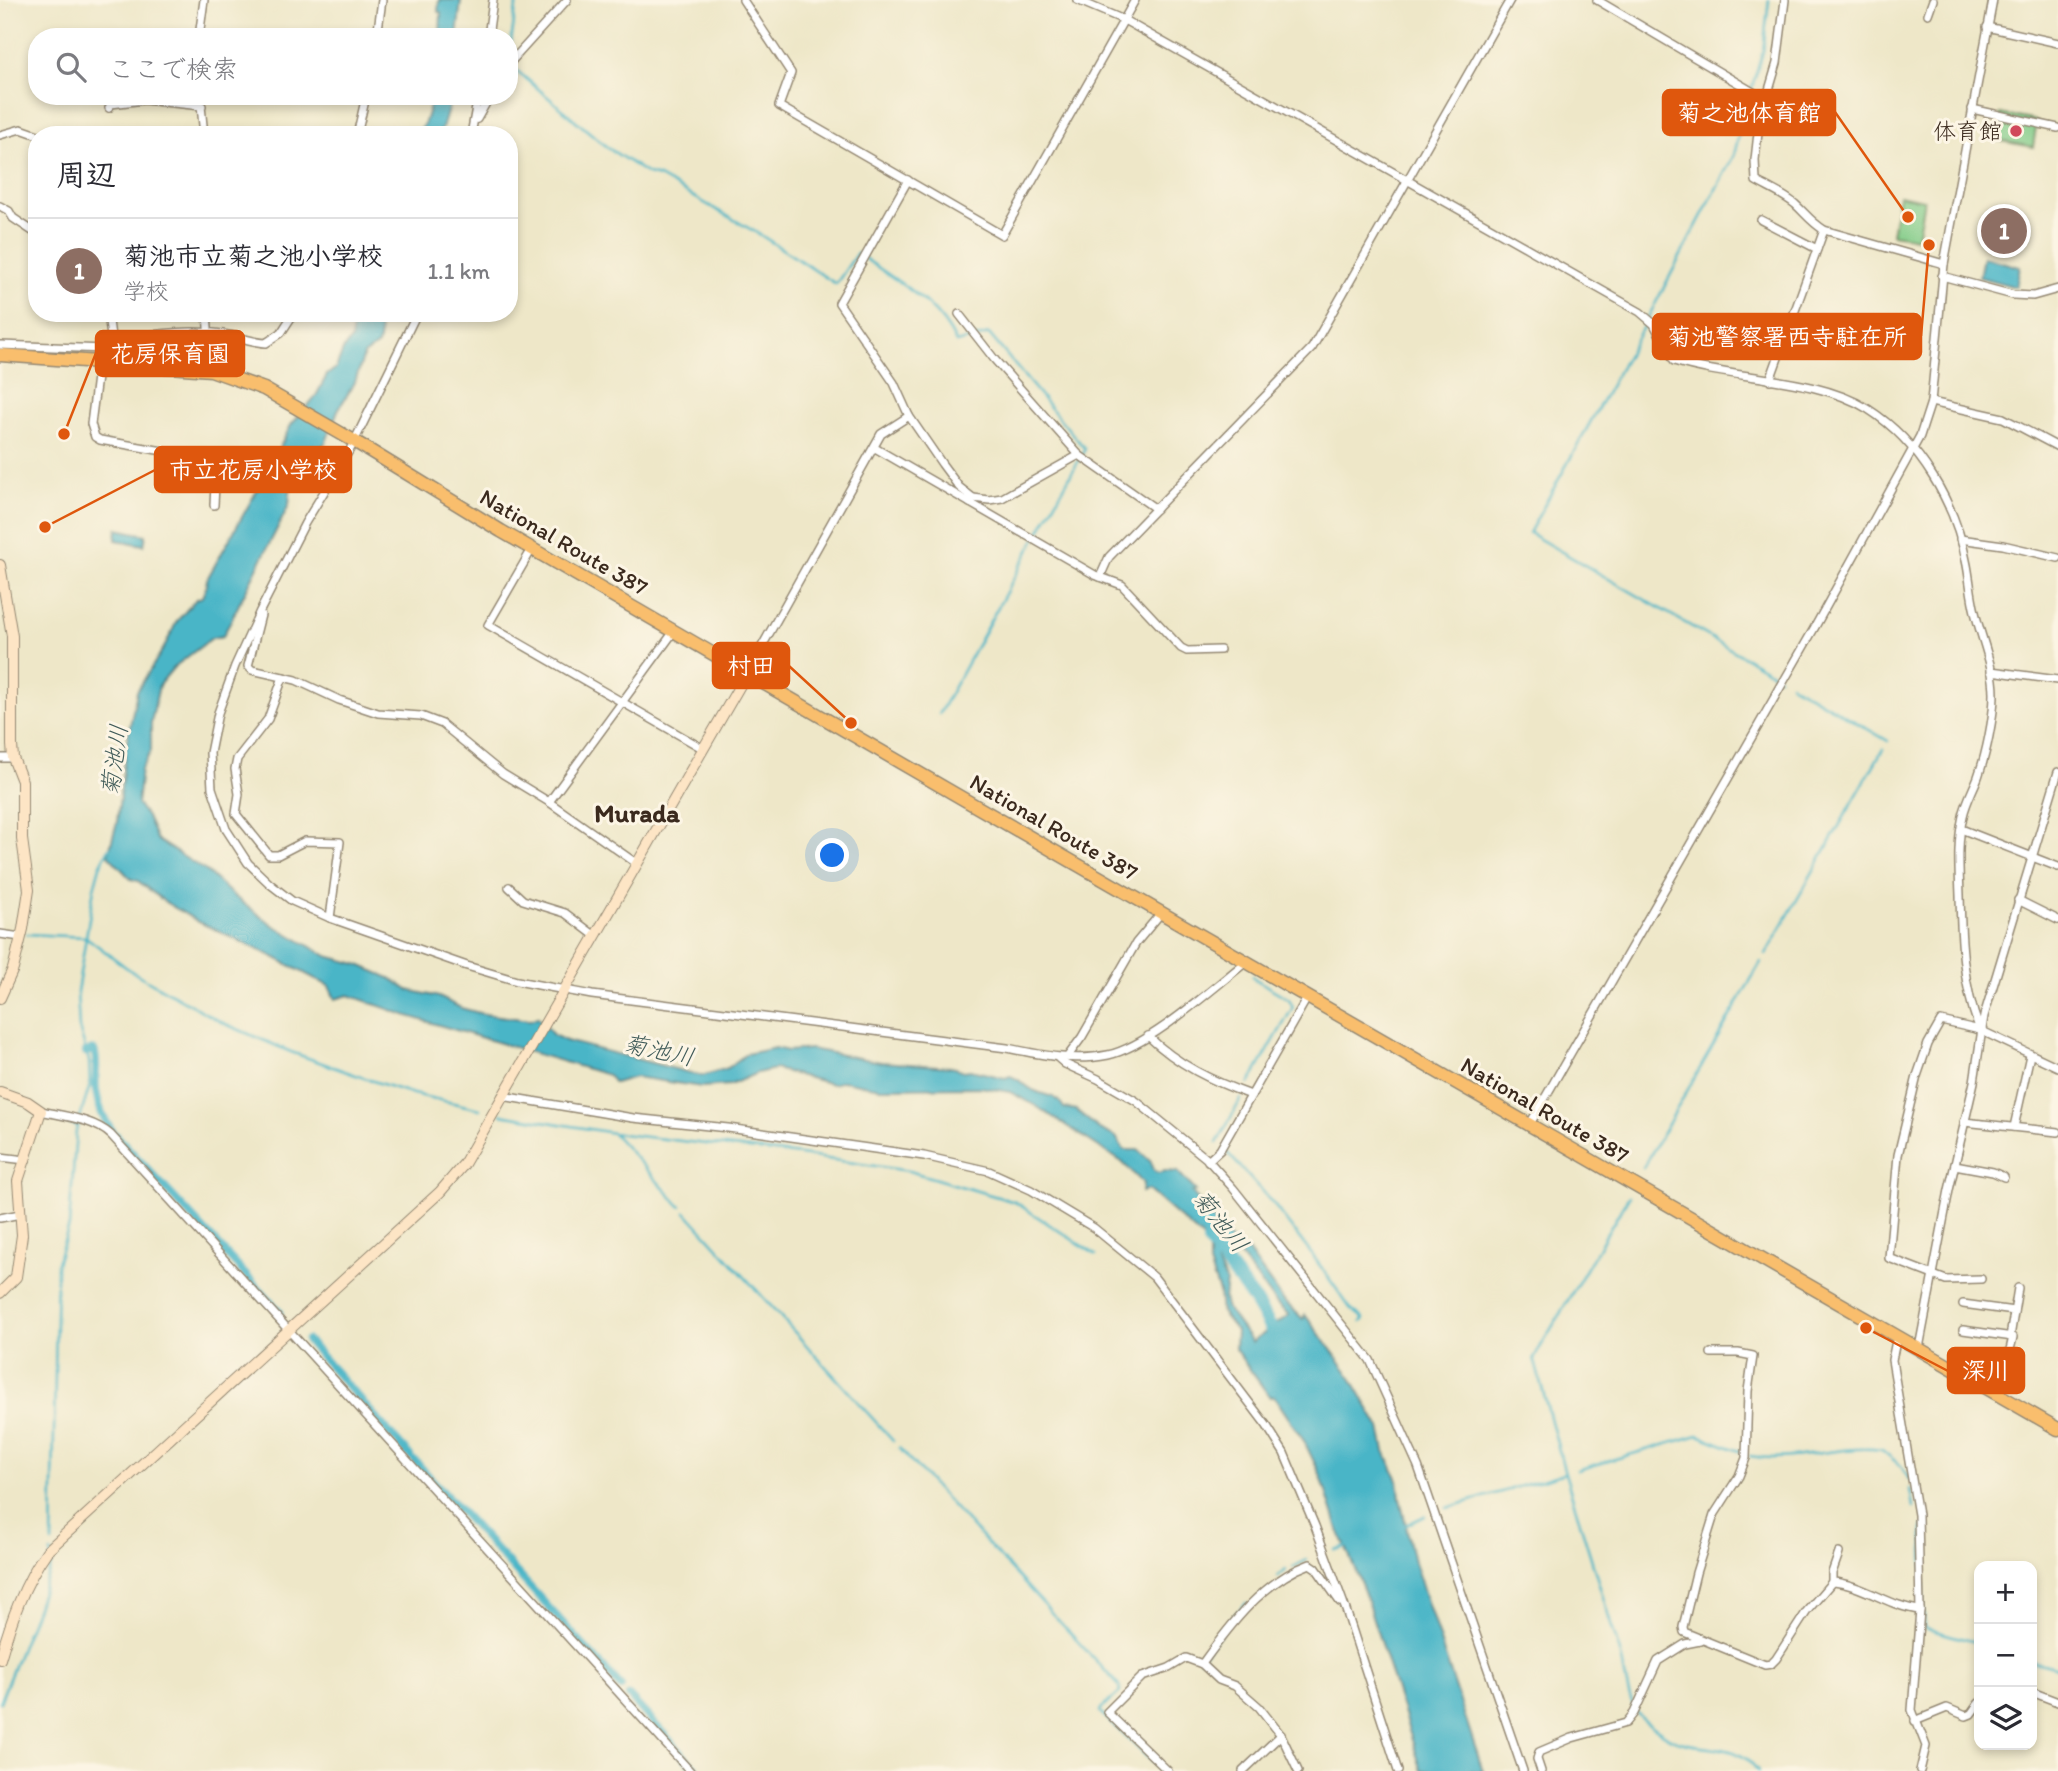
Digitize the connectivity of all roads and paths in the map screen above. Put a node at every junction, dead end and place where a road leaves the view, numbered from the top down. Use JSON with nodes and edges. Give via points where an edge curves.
{"nodes":[{"id":1,"x":204,"y":0,"type":"edge"},
{"id":2,"x":382,"y":0,"type":"edge"},
{"id":3,"x":494,"y":0,"type":"edge"},
{"id":4,"x":567,"y":0,"type":"edge"},
{"id":5,"x":743,"y":0,"type":"edge"},
{"id":6,"x":1077,"y":0,"type":"edge"},
{"id":7,"x":1135,"y":0,"type":"edge"},
{"id":8,"x":1510,"y":0,"type":"edge"},
{"id":9,"x":1597,"y":0,"type":"edge"},
{"id":10,"x":1785,"y":0,"type":"edge"},
{"id":11,"x":1934,"y":0,"type":"edge"},
{"id":12,"x":1993,"y":0,"type":"edge"},
{"id":13,"x":1928,"y":14,"type":"dead end"},
{"id":14,"x":1124,"y":20,"type":"junction"},
{"id":15,"x":1987,"y":27,"type":"junction"},
{"id":16,"x":200,"y":28,"type":"edge"},
{"id":17,"x":378,"y":28,"type":"edge"},
{"id":18,"x":489,"y":28,"type":"edge"},
{"id":19,"x":2058,"y":43,"type":"edge"},
{"id":20,"x":518,"y":54,"type":"edge"},
{"id":21,"x":1765,"y":99,"type":"junction"},
{"id":22,"x":110,"y":105,"type":"edge"},
{"id":23,"x":192,"y":105,"type":"edge"},
{"id":24,"x":364,"y":105,"type":"edge"},
{"id":25,"x":476,"y":105,"type":"edge"},
{"id":26,"x":485,"y":105,"type":"edge"},
{"id":27,"x":202,"y":106,"type":"joint"},
{"id":28,"x":109,"y":108,"type":"dead end"},
{"id":29,"x":1972,"y":109,"type":"junction"},
{"id":30,"x":203,"y":126,"type":"edge"},
{"id":31,"x":359,"y":126,"type":"edge"},
{"id":32,"x":473,"y":126,"type":"edge"},
{"id":33,"x":474,"y":126,"type":"edge"},
{"id":34,"x":2058,"y":128,"type":"edge"},
{"id":35,"x":28,"y":131,"type":"edge"},
{"id":36,"x":0,"y":135,"type":"edge"},
{"id":37,"x":908,"y":180,"type":"junction"},
{"id":38,"x":1409,"y":180,"type":"junction"},
{"id":39,"x":0,"y":205,"type":"edge"},
{"id":40,"x":1761,"y":220,"type":"dead end"},
{"id":41,"x":28,"y":228,"type":"edge"},
{"id":42,"x":1824,"y":230,"type":"junction"},
{"id":43,"x":1817,"y":249,"type":"junction"},
{"id":44,"x":1944,"y":264,"type":"junction"},
{"id":45,"x":1942,"y":276,"type":"junction"},
{"id":46,"x":2058,"y":289,"type":"edge"},
{"id":47,"x":959,"y":314,"type":"dead end"},
{"id":48,"x":109,"y":322,"type":"edge"},
{"id":49,"x":207,"y":322,"type":"edge"},
{"id":50,"x":288,"y":322,"type":"edge"},
{"id":51,"x":412,"y":322,"type":"edge"},
{"id":52,"x":208,"y":333,"type":"junction"},
{"id":53,"x":0,"y":345,"type":"edge"},
{"id":54,"x":112,"y":345,"type":"junction"},
{"id":55,"x":0,"y":355,"type":"edge"},
{"id":56,"x":99,"y":361,"type":"junction"},
{"id":57,"x":211,"y":370,"type":"junction"},
{"id":58,"x":1770,"y":380,"type":"junction"},
{"id":59,"x":1931,"y":402,"type":"junction"},
{"id":60,"x":909,"y":416,"type":"junction"},
{"id":61,"x":353,"y":441,"type":"junction"},
{"id":62,"x":875,"y":447,"type":"junction"},
{"id":63,"x":2058,"y":447,"type":"edge"},
{"id":64,"x":1914,"y":449,"type":"junction"},
{"id":65,"x":1079,"y":456,"type":"junction"},
{"id":66,"x":971,"y":501,"type":"junction"},
{"id":67,"x":214,"y":505,"type":"dead end"},
{"id":68,"x":1156,"y":509,"type":"junction"},
{"id":69,"x":1960,"y":539,"type":"junction"},
{"id":70,"x":533,"y":549,"type":"junction"},
{"id":71,"x":2058,"y":558,"type":"edge"},
{"id":72,"x":0,"y":565,"type":"edge"},
{"id":73,"x":1100,"y":577,"type":"junction"},
{"id":74,"x":260,"y":611,"type":"junction"},
{"id":75,"x":675,"y":630,"type":"junction"},
{"id":76,"x":1220,"y":650,"type":"dead end"},
{"id":77,"x":1991,"y":671,"type":"junction"},
{"id":78,"x":747,"y":673,"type":"junction"},
{"id":79,"x":283,"y":677,"type":"junction"},
{"id":80,"x":2058,"y":680,"type":"edge"},
{"id":81,"x":621,"y":701,"type":"junction"},
{"id":82,"x":702,"y":748,"type":"junction"},
{"id":83,"x":0,"y":758,"type":"edge"},
{"id":84,"x":13,"y":758,"type":"junction"},
{"id":85,"x":2058,"y":772,"type":"edge"},
{"id":86,"x":549,"y":802,"type":"junction"},
{"id":87,"x":1961,"y":829,"type":"junction"},
{"id":88,"x":2033,"y":856,"type":"junction"},
{"id":89,"x":636,"y":863,"type":"junction"},
{"id":90,"x":2058,"y":867,"type":"edge"},
{"id":91,"x":509,"y":887,"type":"dead end"},
{"id":92,"x":2018,"y":901,"type":"junction"},
{"id":93,"x":1161,"y":913,"type":"junction"},
{"id":94,"x":330,"y":918,"type":"junction"},
{"id":95,"x":2058,"y":920,"type":"edge"},
{"id":96,"x":0,"y":934,"type":"edge"},
{"id":97,"x":594,"y":935,"type":"junction"},
{"id":98,"x":21,"y":937,"type":"junction"},
{"id":99,"x":1246,"y":962,"type":"junction"},
{"id":100,"x":563,"y":989,"type":"junction"},
{"id":101,"x":0,"y":998,"type":"edge"},
{"id":102,"x":1307,"y":998,"type":"junction"},
{"id":103,"x":1980,"y":1030,"type":"junction"},
{"id":104,"x":1148,"y":1036,"type":"junction"},
{"id":105,"x":2030,"y":1055,"type":"junction"},
{"id":106,"x":1068,"y":1056,"type":"junction"},
{"id":107,"x":1058,"y":1058,"type":"junction"},
{"id":108,"x":2058,"y":1067,"type":"edge"},
{"id":109,"x":0,"y":1092,"type":"edge"},
{"id":110,"x":1251,"y":1095,"type":"junction"},
{"id":111,"x":502,"y":1096,"type":"junction"},
{"id":112,"x":41,"y":1111,"type":"junction"},
{"id":113,"x":1964,"y":1122,"type":"junction"},
{"id":114,"x":1530,"y":1124,"type":"junction"},
{"id":115,"x":2014,"y":1127,"type":"junction"},
{"id":116,"x":2058,"y":1132,"type":"edge"},
{"id":117,"x":0,"y":1157,"type":"edge"},
{"id":118,"x":26,"y":1160,"type":"junction"},
{"id":119,"x":1208,"y":1161,"type":"junction"},
{"id":120,"x":1955,"y":1165,"type":"junction"},
{"id":121,"x":2004,"y":1177,"type":"dead end"},
{"id":122,"x":20,"y":1214,"type":"junction"},
{"id":123,"x":0,"y":1219,"type":"edge"},
{"id":124,"x":1934,"y":1274,"type":"junction"},
{"id":125,"x":1982,"y":1279,"type":"dead end"},
{"id":126,"x":2018,"y":1288,"type":"dead end"},
{"id":127,"x":0,"y":1293,"type":"edge"},
{"id":128,"x":1963,"y":1304,"type":"dead end"},
{"id":129,"x":2014,"y":1311,"type":"junction"},
{"id":130,"x":1963,"y":1330,"type":"dead end"},
{"id":131,"x":288,"y":1331,"type":"junction"},
{"id":132,"x":1897,"y":1336,"type":"junction"},
{"id":133,"x":2010,"y":1337,"type":"junction"},
{"id":134,"x":1919,"y":1348,"type":"junction"},
{"id":135,"x":1711,"y":1353,"type":"dead end"},
{"id":136,"x":1997,"y":1394,"type":"junction"},
{"id":137,"x":2058,"y":1429,"type":"edge"},
{"id":138,"x":1839,"y":1553,"type":"dead end"},
{"id":139,"x":1832,"y":1582,"type":"junction"},
{"id":140,"x":1346,"y":1610,"type":"junction"},
{"id":141,"x":1920,"y":1610,"type":"junction"},
{"id":142,"x":1701,"y":1641,"type":"junction"},
{"id":143,"x":1,"y":1653,"type":"edge"},
{"id":144,"x":1202,"y":1664,"type":"junction"},
{"id":145,"x":2037,"y":1694,"type":"edge"},
{"id":146,"x":2058,"y":1702,"type":"edge"},
{"id":147,"x":1974,"y":1710,"type":"edge"},
{"id":148,"x":1915,"y":1721,"type":"junction"},
{"id":149,"x":1282,"y":1735,"type":"junction"},
{"id":150,"x":690,"y":1771,"type":"edge"},
{"id":151,"x":1168,"y":1771,"type":"edge"},
{"id":152,"x":1243,"y":1771,"type":"edge"},
{"id":153,"x":1298,"y":1771,"type":"edge"},
{"id":154,"x":1398,"y":1771,"type":"edge"},
{"id":155,"x":1523,"y":1771,"type":"edge"},
{"id":156,"x":1541,"y":1771,"type":"edge"},
{"id":157,"x":1920,"y":1771,"type":"edge"}],
"edges":[{"from":1,"to":16,"type":"street"},
{"from":2,"to":17,"type":"street"},
{"from":3,"to":18,"type":"street"},
{"from":4,"to":20,"type":"street"},
{"from":5,"to":37,"type":"street","via":[[791,73],[779,106]]},
{"from":6,"to":14,"type":"street"},
{"from":7,"to":14,"type":"street"},
{"from":8,"to":38,"type":"street"},
{"from":9,"to":21,"type":"street"},
{"from":10,"to":21,"type":"street","via":[[1773,83]]},
{"from":11,"to":13,"type":"street"},
{"from":12,"to":15,"type":"street"},
{"from":14,"to":37,"type":"street","via":[[1002,235]]},
{"from":14,"to":38,"type":"street"},
{"from":15,"to":19,"type":"street"},
{"from":15,"to":29,"type":"street"},
{"from":21,"to":42,"type":"street","via":[[1756,181],[1796,205]]},
{"from":22,"to":28,"type":"street"},
{"from":23,"to":27,"type":"street"},
{"from":24,"to":31,"type":"street"},
{"from":25,"to":32,"type":"street"},
{"from":26,"to":33,"type":"street"},
{"from":27,"to":30,"type":"street"},
{"from":29,"to":34,"type":"street"},
{"from":29,"to":44,"type":"street"},
{"from":35,"to":36,"type":"street"},
{"from":37,"to":60,"type":"street","via":[[839,303],[894,383]]},
{"from":38,"to":58,"type":"street","via":[[1640,312],[1654,324],[1674,361]]},
{"from":38,"to":68,"type":"street","via":[[1312,348]]},
{"from":39,"to":41,"type":"street"},
{"from":40,"to":43,"type":"street"},
{"from":42,"to":43,"type":"street"},
{"from":42,"to":44,"type":"street"},
{"from":43,"to":58,"type":"street"},
{"from":44,"to":45,"type":"street"},
{"from":45,"to":46,"type":"street","via":[[2013,295],[2033,296]]},
{"from":45,"to":59,"type":"street"},
{"from":47,"to":65,"type":"street"},
{"from":48,"to":54,"type":"street"},
{"from":49,"to":52,"type":"street"},
{"from":50,"to":52,"type":"street","via":[[266,343]]},
{"from":51,"to":61,"type":"street"},
{"from":52,"to":54,"type":"street","via":[[167,334]]},
{"from":52,"to":57,"type":"street"},
{"from":53,"to":54,"type":"street","via":[[105,349]]},
{"from":55,"to":56,"type":"highway","name":"National Route 387"},
{"from":56,"to":57,"type":"highway","name":"National Route 387"},
{"from":56,"to":67,"type":"street","via":[[91,424],[95,437],[163,451],[210,473]]},
{"from":57,"to":61,"type":"highway","name":"National Route 387","via":[[243,380]]},
{"from":58,"to":64,"type":"street","via":[[1839,394],[1868,409]]},
{"from":59,"to":63,"type":"street","via":[[2003,418]]},
{"from":59,"to":64,"type":"street"},
{"from":60,"to":62,"type":"street","via":[[881,435]]},
{"from":60,"to":66,"type":"street"},
{"from":61,"to":70,"type":"highway","name":"National Route 387"},
{"from":61,"to":74,"type":"street"},
{"from":62,"to":66,"type":"street"},
{"from":62,"to":78,"type":"street"},
{"from":64,"to":69,"type":"street","via":[[1940,490]]},
{"from":64,"to":114,"type":"street"},
{"from":65,"to":66,"type":"street","via":[[1002,498]]},
{"from":65,"to":68,"type":"street"},
{"from":66,"to":73,"type":"street"},
{"from":68,"to":73,"type":"street","via":[[1109,557]]},
{"from":69,"to":71,"type":"street"},
{"from":69,"to":77,"type":"street"},
{"from":70,"to":75,"type":"highway","name":"National Route 387"},
{"from":70,"to":81,"type":"street","via":[[488,625]]},
{"from":72,"to":84,"type":"street","via":[[12,636]]},
{"from":73,"to":76,"type":"street","via":[[1122,585],[1181,648]]},
{"from":74,"to":79,"type":"street","via":[[248,666]]},
{"from":74,"to":94,"type":"street","via":[[214,728],[210,763],[214,797],[226,829],[248,863],[292,901]]},
{"from":75,"to":78,"type":"highway","name":"National Route 387"},
{"from":75,"to":81,"type":"street"},
{"from":77,"to":80,"type":"street"},
{"from":77,"to":87,"type":"street","via":[[1994,693],[1986,748]]},
{"from":78,"to":82,"type":"street"},
{"from":78,"to":93,"type":"highway","name":"National Route 387"},
{"from":79,"to":86,"type":"street","via":[[378,713],[421,716],[442,724],[503,774]]},
{"from":79,"to":94,"type":"street","via":[[268,719],[237,759],[236,814],[269,855],[305,841],[340,842]]},
{"from":81,"to":82,"type":"street"},
{"from":81,"to":86,"type":"street"},
{"from":82,"to":89,"type":"street"},
{"from":83,"to":84,"type":"street"},
{"from":84,"to":98,"type":"street","via":[[22,781],[22,839],[29,879]]},
{"from":85,"to":88,"type":"street"},
{"from":86,"to":89,"type":"street"},
{"from":87,"to":88,"type":"street"},
{"from":87,"to":103,"type":"street","via":[[1957,864],[1964,968]]},
{"from":88,"to":90,"type":"street"},
{"from":88,"to":92,"type":"street"},
{"from":89,"to":97,"type":"street"},
{"from":91,"to":97,"type":"street","via":[[523,900],[565,913]]},
{"from":92,"to":95,"type":"street"},
{"from":92,"to":103,"type":"street"},
{"from":93,"to":99,"type":"highway","name":"National Route 387"},
{"from":93,"to":106,"type":"street","via":[[1136,943]]},
{"from":94,"to":100,"type":"street","via":[[493,975]]},
{"from":96,"to":98,"type":"street"},
{"from":97,"to":100,"type":"street"},
{"from":98,"to":101,"type":"street"},
{"from":99,"to":102,"type":"highway","name":"National Route 387"},
{"from":99,"to":104,"type":"street"},
{"from":100,"to":107,"type":"street"},
{"from":100,"to":111,"type":"street"},
{"from":102,"to":110,"type":"street"},
{"from":102,"to":114,"type":"highway","name":"National Route 387"},
{"from":103,"to":105,"type":"street"},
{"from":103,"to":113,"type":"street"},
{"from":103,"to":124,"type":"street","via":[[1938,1024],[1917,1076],[1898,1155],[1889,1258]]},
{"from":104,"to":106,"type":"street","via":[[1108,1055]]},
{"from":104,"to":110,"type":"street","via":[[1190,1069]]},
{"from":105,"to":108,"type":"street"},
{"from":105,"to":115,"type":"street"},
{"from":106,"to":107,"type":"street"},
{"from":107,"to":119,"type":"street","via":[[1136,1101]]},
{"from":109,"to":112,"type":"street"},
{"from":110,"to":119,"type":"street","via":[[1220,1150]]},
{"from":111,"to":131,"type":"street","via":[[453,1178]]},
{"from":111,"to":140,"type":"street","via":[[924,1156],[989,1171],[1084,1222],[1154,1277],[1267,1426],[1284,1453]]},
{"from":112,"to":118,"type":"street"},
{"from":112,"to":131,"type":"street","via":[[107,1131]]},
{"from":113,"to":115,"type":"street"},
{"from":113,"to":120,"type":"street"},
{"from":114,"to":132,"type":"highway","name":"National Route 387"},
{"from":115,"to":116,"type":"street"},
{"from":117,"to":118,"type":"street"},
{"from":118,"to":122,"type":"street","via":[[18,1181]]},
{"from":119,"to":155,"type":"street","via":[[1370,1360],[1418,1466]]},
{"from":120,"to":121,"type":"street"},
{"from":120,"to":124,"type":"street"},
{"from":122,"to":123,"type":"street"},
{"from":122,"to":127,"type":"street","via":[[16,1277]]},
{"from":124,"to":125,"type":"street","via":[[1946,1280]]},
{"from":124,"to":134,"type":"street"},
{"from":126,"to":129,"type":"street"},
{"from":128,"to":129,"type":"street"},
{"from":129,"to":133,"type":"street"},
{"from":130,"to":133,"type":"street"},
{"from":131,"to":143,"type":"street","via":[[47,1551],[29,1579]]},
{"from":131,"to":150,"type":"street"},
{"from":132,"to":134,"type":"highway","name":"National Route 387"},
{"from":132,"to":141,"type":"street","via":[[1892,1360],[1917,1505]]},
{"from":133,"to":136,"type":"street"},
{"from":134,"to":136,"type":"highway","name":"National Route 387"},
{"from":135,"to":142,"type":"street","via":[[1754,1356],[1746,1458],[1714,1515],[1683,1627]]},
{"from":136,"to":137,"type":"highway","name":"National Route 387"},
{"from":138,"to":139,"type":"street"},
{"from":139,"to":141,"type":"street"},
{"from":139,"to":142,"type":"street","via":[[1771,1664]]},
{"from":140,"to":144,"type":"street","via":[[1316,1568],[1306,1565],[1256,1599],[1230,1624]]},
{"from":140,"to":154,"type":"street"},
{"from":141,"to":148,"type":"street"},
{"from":142,"to":156,"type":"street","via":[[1685,1644],[1658,1661],[1623,1725],[1539,1752]]},
{"from":144,"to":149,"type":"street","via":[[1259,1707]]},
{"from":144,"to":151,"type":"street","via":[[1186,1658],[1142,1677],[1107,1712]]},
{"from":145,"to":146,"type":"street"},
{"from":147,"to":148,"type":"street","via":[[1966,1716],[1948,1708]]},
{"from":148,"to":157,"type":"street","via":[[1926,1746]]},
{"from":149,"to":152,"type":"street"},
{"from":149,"to":153,"type":"street"}]}
